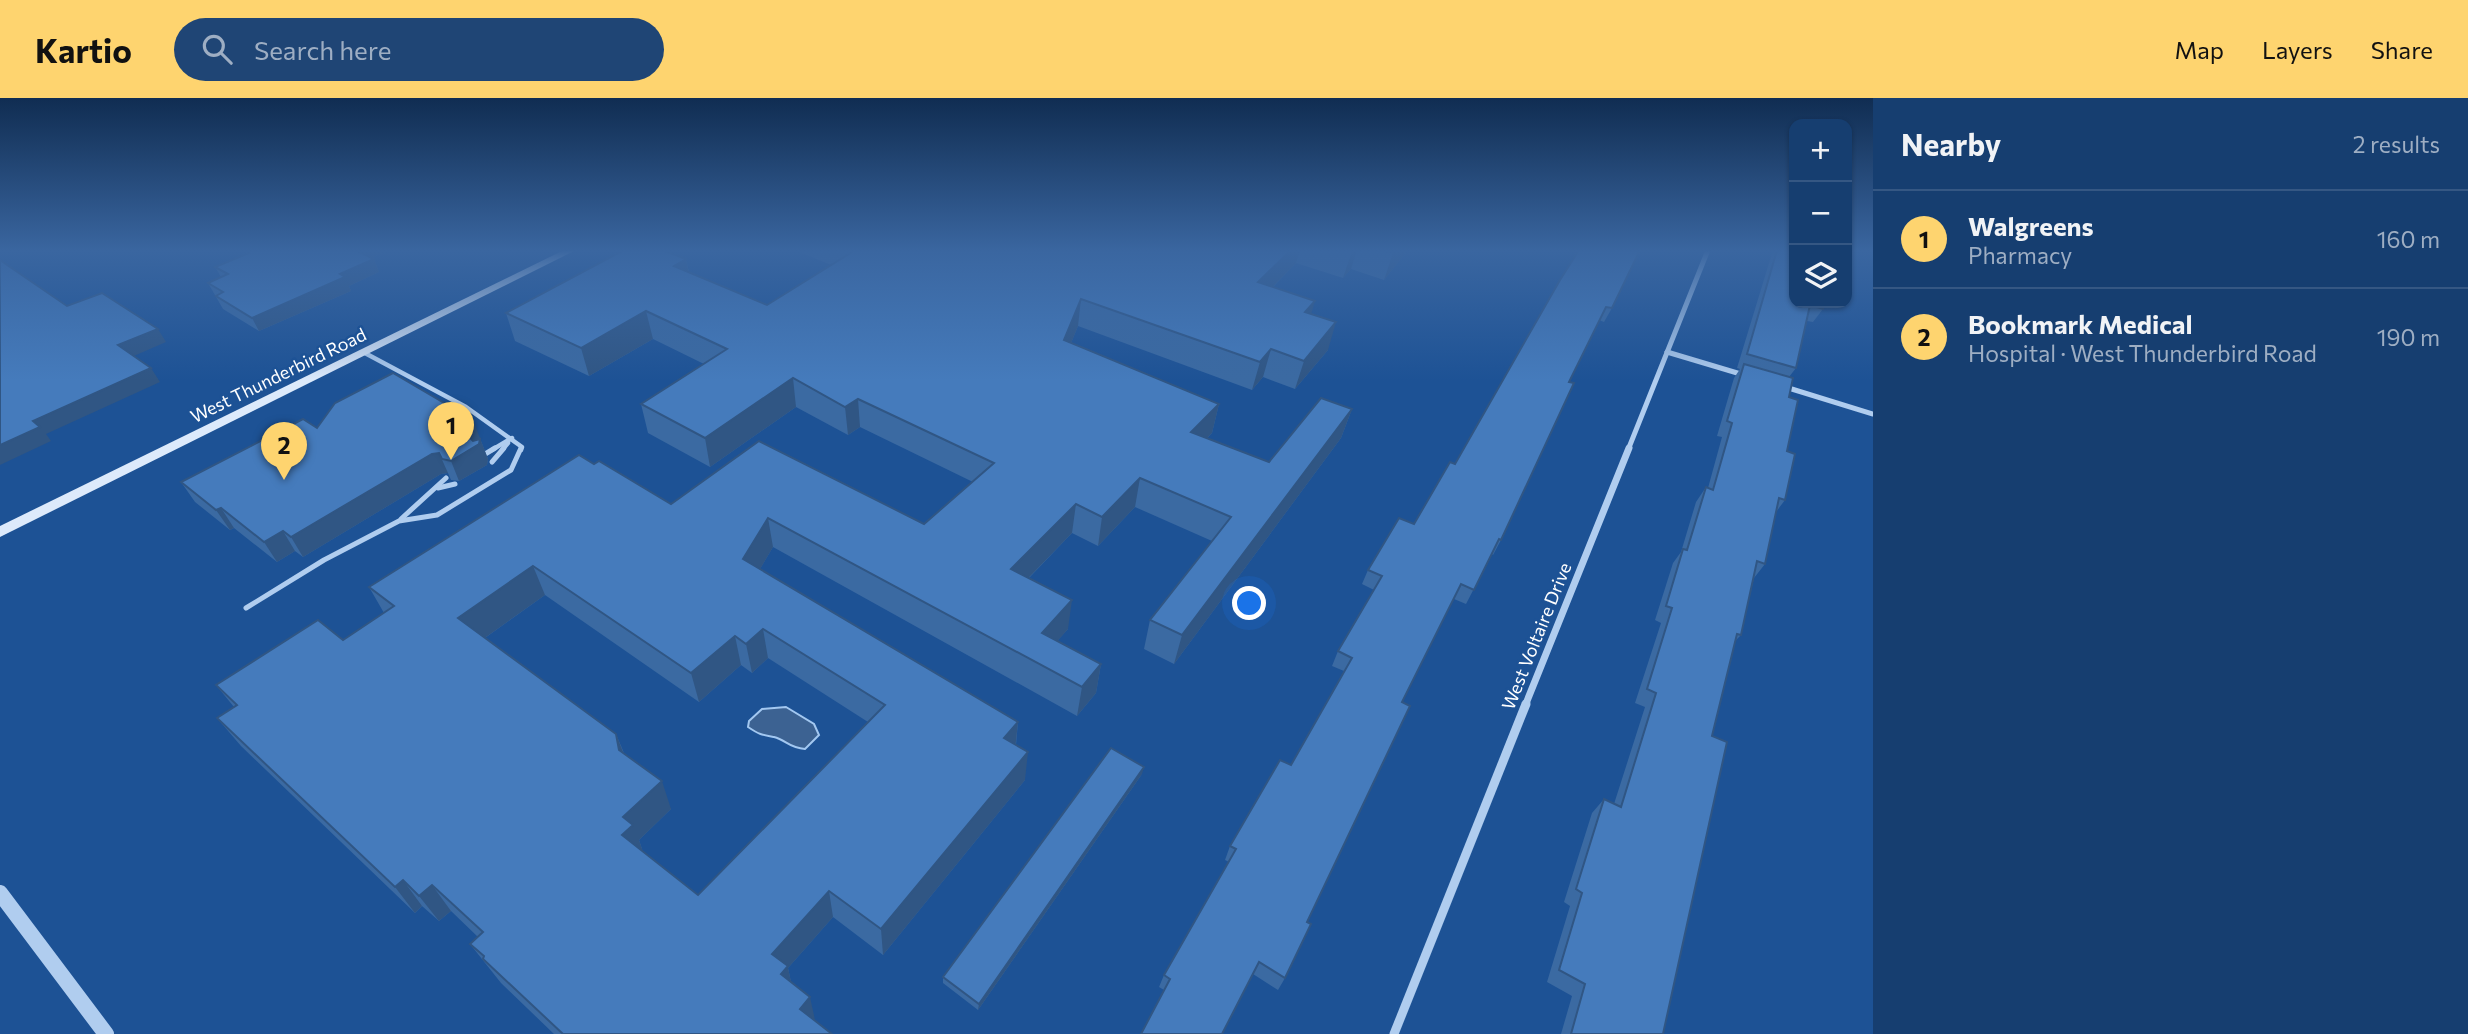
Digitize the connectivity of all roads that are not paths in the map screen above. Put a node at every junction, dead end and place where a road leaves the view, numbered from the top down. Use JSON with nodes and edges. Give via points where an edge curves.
{"nodes":[{"id":1,"x":482,"y":294,"type":"edge"},
{"id":2,"x":1690,"y":294,"type":"edge"},
{"id":3,"x":363,"y":352,"type":"junction"},
{"id":4,"x":1667,"y":352,"type":"junction"},
{"id":5,"x":1757,"y":379,"type":"edge"},
{"id":6,"x":1770,"y":383,"type":"edge"},
{"id":7,"x":1873,"y":414,"type":"edge"},
{"id":8,"x":512,"y":438,"type":"junction"},
{"id":9,"x":482,"y":456,"type":"edge"},
{"id":10,"x":492,"y":462,"type":"dead end"},
{"id":11,"x":446,"y":478,"type":"edge"},
{"id":12,"x":455,"y":484,"type":"edge"},
{"id":13,"x":438,"y":488,"type":"junction"},
{"id":14,"x":399,"y":521,"type":"junction"},
{"id":15,"x":0,"y":532,"type":"edge"},
{"id":16,"x":246,"y":608,"type":"dead end"},
{"id":17,"x":0,"y":893,"type":"edge"},
{"id":18,"x":106,"y":1034,"type":"edge"},
{"id":19,"x":1394,"y":1034,"type":"edge"}],
"edges":[{"from":1,"to":3,"type":"main road","name":"West Thunderbird Road"},
{"from":2,"to":4,"type":"street","name":"West Voltaire Drive"},
{"from":3,"to":8,"type":"lane","via":[[501,427]]},
{"from":3,"to":15,"type":"main road","name":"West Thunderbird Road"},
{"from":4,"to":5,"type":"street"},
{"from":4,"to":19,"type":"street","name":"West Voltaire Drive"},
{"from":6,"to":7,"type":"street"},
{"from":8,"to":9,"type":"lane"},
{"from":8,"to":10,"type":"lane"},
{"from":8,"to":14,"type":"lane","via":[[522,447],[511,470],[437,515]]},
{"from":11,"to":13,"type":"lane"},
{"from":12,"to":13,"type":"lane"},
{"from":13,"to":14,"type":"lane"},
{"from":14,"to":16,"type":"lane"},
{"from":17,"to":18,"type":"street"}]}
